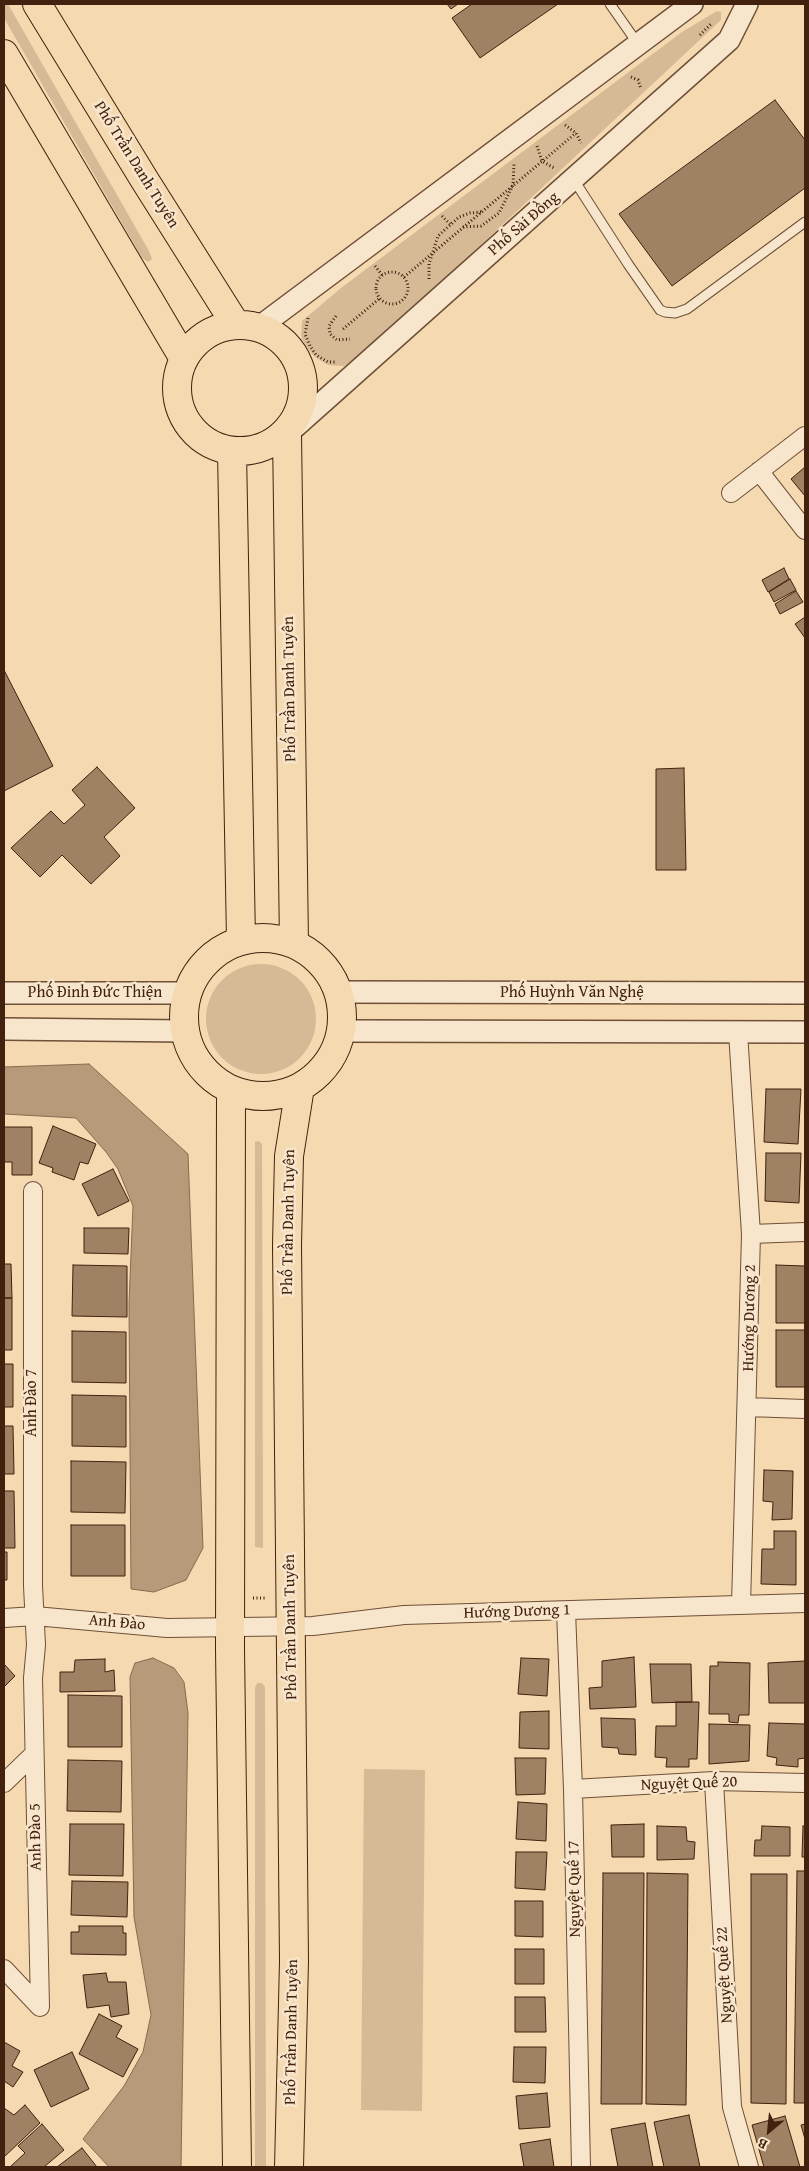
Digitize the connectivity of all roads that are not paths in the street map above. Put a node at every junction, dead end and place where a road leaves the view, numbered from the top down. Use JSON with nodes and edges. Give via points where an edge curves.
{"nodes":[{"id":1,"x":37,"y":4,"type":"edge"},
{"id":2,"x":610,"y":4,"type":"edge"},
{"id":3,"x":692,"y":4,"type":"edge"},
{"id":4,"x":747,"y":4,"type":"edge"},
{"id":5,"x":638,"y":44,"type":"junction"},
{"id":6,"x":4,"y":54,"type":"edge"},
{"id":7,"x":574,"y":180,"type":"junction"},
{"id":8,"x":805,"y":222,"type":"edge"},
{"id":9,"x":247,"y":326,"type":"junction"},
{"id":10,"x":184,"y":359,"type":"junction"},
{"id":11,"x":287,"y":434,"type":"junction"},
{"id":12,"x":805,"y":436,"type":"edge"},
{"id":13,"x":232,"y":451,"type":"junction"},
{"id":14,"x":759,"y":472,"type":"junction"},
{"id":15,"x":731,"y":493,"type":"dead end"},
{"id":16,"x":805,"y":530,"type":"edge"},
{"id":17,"x":241,"y":940,"type":"junction"},
{"id":18,"x":294,"y":944,"type":"junction"},
{"id":19,"x":338,"y":992,"type":"junction"},
{"id":20,"x":4,"y":993,"type":"edge"},
{"id":21,"x":186,"y":993,"type":"junction"},
{"id":22,"x":805,"y":993,"type":"edge"},
{"id":23,"x":4,"y":1029,"type":"edge"},
{"id":24,"x":184,"y":1030,"type":"junction"},
{"id":25,"x":341,"y":1031,"type":"junction"},
{"id":26,"x":738,"y":1032,"type":"junction"},
{"id":27,"x":805,"y":1032,"type":"edge"},
{"id":28,"x":300,"y":1087,"type":"junction"},
{"id":29,"x":231,"y":1090,"type":"junction"},
{"id":30,"x":33,"y":1191,"type":"dead end"},
{"id":31,"x":805,"y":1232,"type":"edge"},
{"id":32,"x":751,"y":1234,"type":"junction"},
{"id":33,"x":748,"y":1407,"type":"junction"},
{"id":34,"x":805,"y":1409,"type":"edge"},
{"id":35,"x":805,"y":1603,"type":"edge"},
{"id":36,"x":741,"y":1605,"type":"junction"},
{"id":37,"x":566,"y":1611,"type":"junction"},
{"id":38,"x":35,"y":1616,"type":"junction"},
{"id":39,"x":4,"y":1618,"type":"edge"},
{"id":40,"x":292,"y":1625,"type":"junction"},
{"id":41,"x":230,"y":1626,"type":"junction"},
{"id":42,"x":34,"y":1754,"type":"junction"},
{"id":43,"x":714,"y":1781,"type":"junction"},
{"id":44,"x":4,"y":1783,"type":"edge"},
{"id":45,"x":805,"y":1783,"type":"edge"},
{"id":46,"x":573,"y":1789,"type":"junction"},
{"id":47,"x":4,"y":1970,"type":"edge"},
{"id":48,"x":237,"y":2167,"type":"edge"},
{"id":49,"x":288,"y":2167,"type":"edge"},
{"id":50,"x":581,"y":2167,"type":"edge"},
{"id":51,"x":749,"y":2167,"type":"edge"}],
"edges":[{"from":1,"to":9,"type":"main road","name":"Phố Trần Danh Tuyên","via":[[144,180]]},
{"from":2,"to":5,"type":"lane"},
{"from":3,"to":5,"type":"street"},
{"from":4,"to":7,"type":"street","name":"Phố Sài Đồng","via":[[729,40]]},
{"from":5,"to":9,"type":"street"},
{"from":6,"to":10,"type":"main road"},
{"from":7,"to":8,"type":"lane","via":[[628,264],[660,310],[665,312],[687,309]]},
{"from":7,"to":11,"type":"street","name":"Phố Sài Đồng"},
{"from":9,"to":10,"type":"main road","via":[[225,326],[207,334],[192,346]]},
{"from":9,"to":11,"type":"main road","via":[[272,334],[286,346],[300,370],[302,398]]},
{"from":10,"to":13,"type":"main road","via":[[178,372],[176,391],[184,420],[204,441]]},
{"from":11,"to":13,"type":"main road","via":[[261,448]]},
{"from":11,"to":18,"type":"main road","name":"Phố Trần Danh Tuyên"},
{"from":12,"to":14,"type":"street"},
{"from":13,"to":17,"type":"main road"},
{"from":14,"to":15,"type":"street"},
{"from":14,"to":16,"type":"street"},
{"from":17,"to":18,"type":"main road","via":[[277,939]]},
{"from":17,"to":21,"type":"main road","via":[[208,959],[195,974]]},
{"from":18,"to":19,"type":"main road","via":[[321,964]]},
{"from":19,"to":22,"type":"street","name":"Phố Huỳnh Văn Nghệ"},
{"from":19,"to":25,"type":"main road"},
{"from":20,"to":21,"type":"street","name":"Phố Đinh Đức Thiện"},
{"from":21,"to":24,"type":"main road"},
{"from":23,"to":24,"type":"street"},
{"from":24,"to":29,"type":"main road","via":[[200,1066]]},
{"from":25,"to":26,"type":"street"},
{"from":25,"to":28,"type":"main road","via":[[327,1064]]},
{"from":26,"to":27,"type":"street"},
{"from":26,"to":32,"type":"street","name":"Hướng Dương 2"},
{"from":28,"to":29,"type":"main road","via":[[266,1096]]},
{"from":28,"to":40,"type":"main road","name":"Phố Trần Danh Tuyên","via":[[288,1166],[288,1507]]},
{"from":29,"to":41,"type":"main road"},
{"from":30,"to":38,"type":"street","name":"Anh Đào 7"},
{"from":31,"to":32,"type":"street"},
{"from":32,"to":33,"type":"street","name":"Hướng Dương 2"},
{"from":33,"to":34,"type":"street"},
{"from":33,"to":36,"type":"street","name":"Hướng Dương 2"},
{"from":35,"to":36,"type":"street","name":"Hướng Dương 1"},
{"from":36,"to":37,"type":"street","name":"Hướng Dương 1"},
{"from":37,"to":40,"type":"street","name":"Hướng Dương 1","via":[[404,1615],[312,1626]]},
{"from":37,"to":46,"type":"street","name":"Nguyệt Quế 17"},
{"from":38,"to":39,"type":"street","name":"Anh Đào"},
{"from":38,"to":41,"type":"street","name":"Anh Đào","via":[[167,1628]]},
{"from":38,"to":42,"type":"street","name":"Anh Đào 5"},
{"from":40,"to":41,"type":"street","name":"Hướng Dương 1"},
{"from":40,"to":49,"type":"main road","name":"Phố Trần Danh Tuyên","via":[[294,1961]]},
{"from":41,"to":48,"type":"main road"},
{"from":42,"to":44,"type":"street"},
{"from":42,"to":47,"type":"street","name":"Anh Đào 5","via":[[40,2007]]},
{"from":43,"to":45,"type":"street","name":"Nguyệt Quế 20"},
{"from":43,"to":46,"type":"street","name":"Nguyệt Quế 20"},
{"from":43,"to":51,"type":"street","name":"Nguyệt Quế 22","via":[[732,2107]]},
{"from":46,"to":50,"type":"street","name":"Nguyệt Quế 17"}]}
